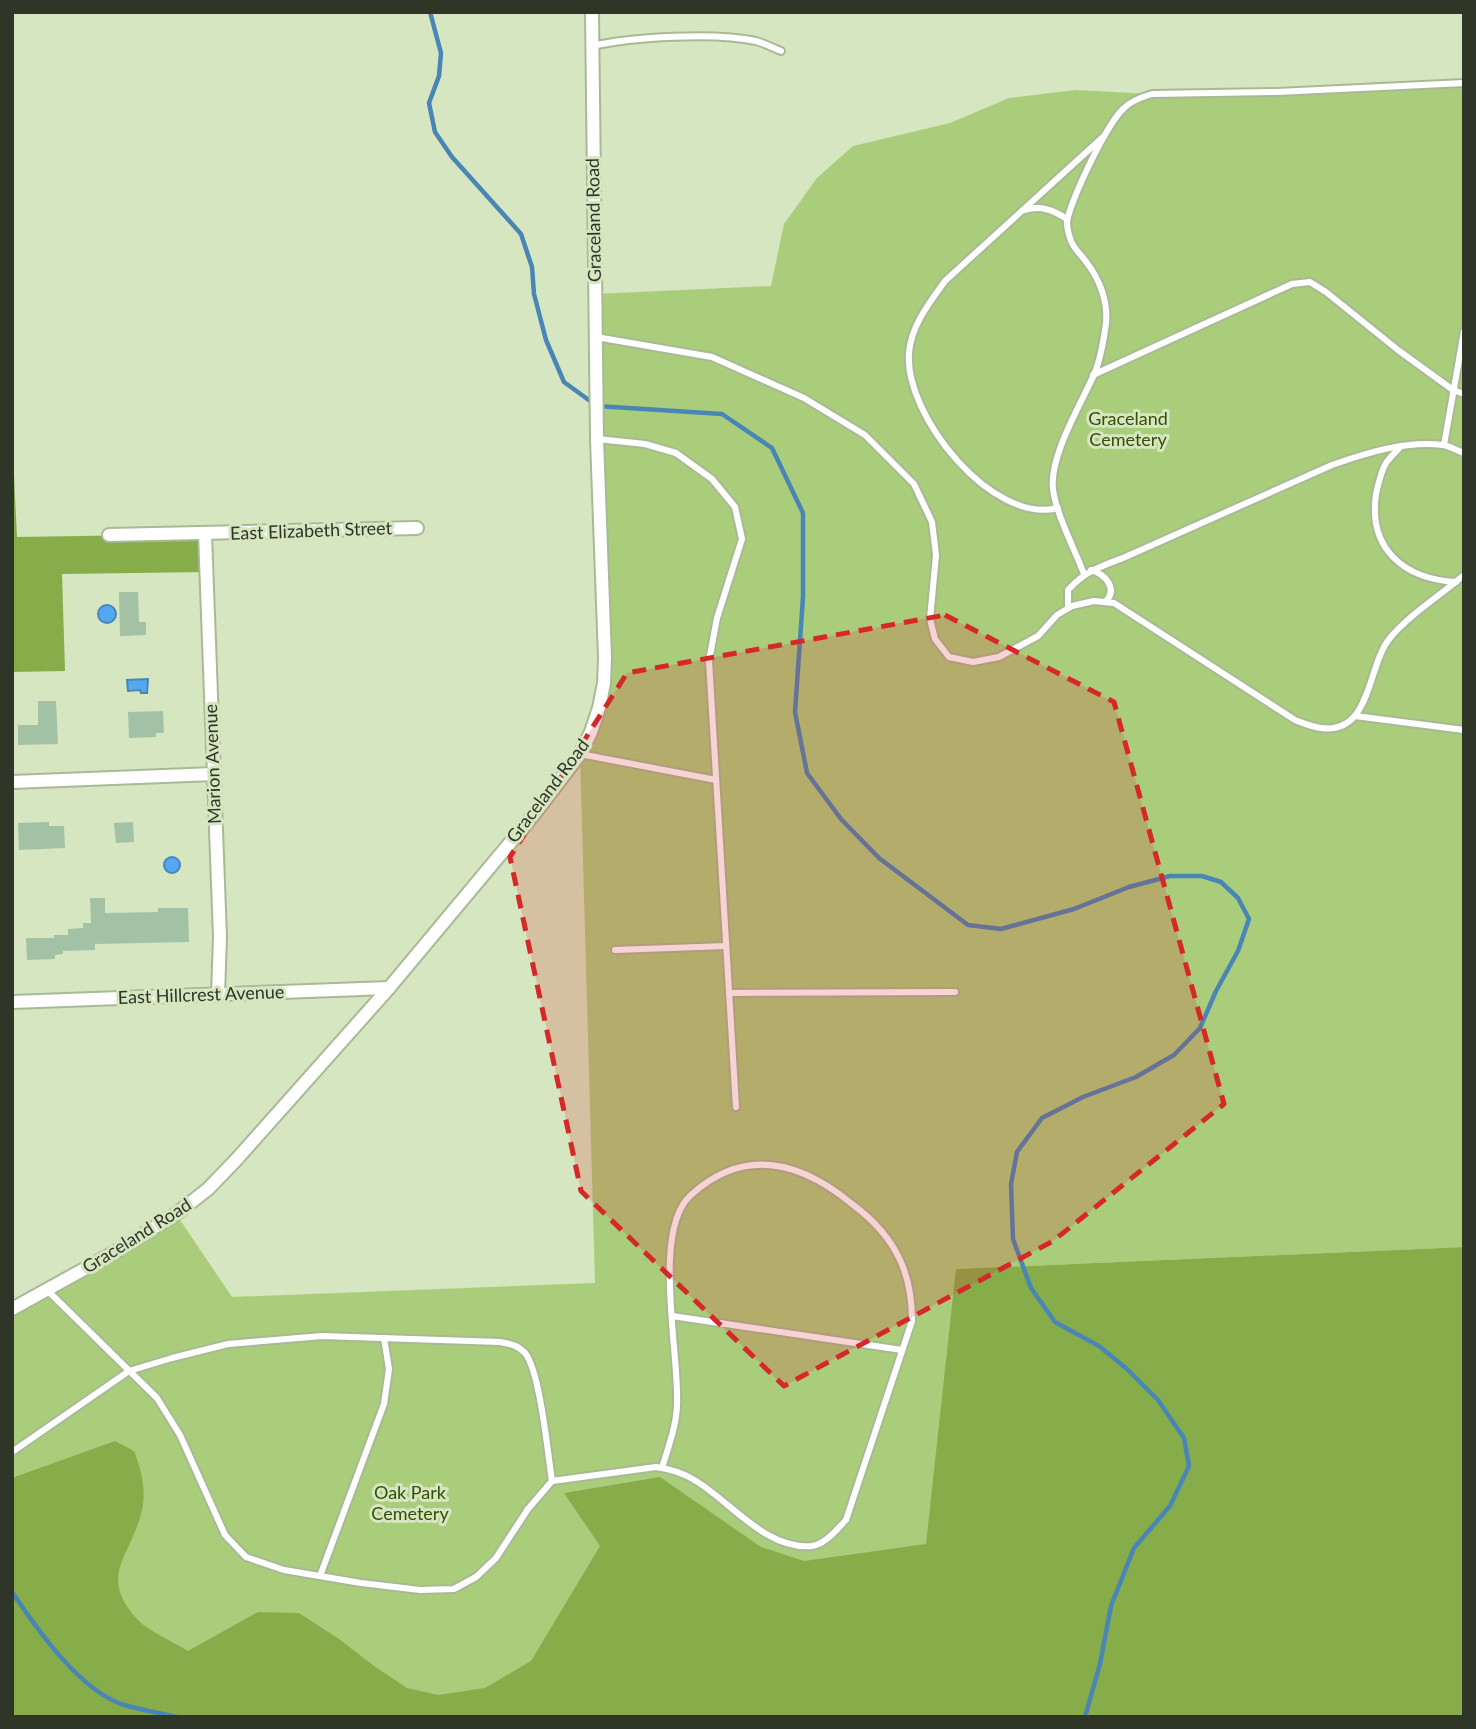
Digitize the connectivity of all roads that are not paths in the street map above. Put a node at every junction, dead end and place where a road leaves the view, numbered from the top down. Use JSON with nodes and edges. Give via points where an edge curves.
{"nodes":[{"id":1,"x":592,"y":12,"type":"edge"},
{"id":2,"x":592,"y":46,"type":"junction"},
{"id":3,"x":781,"y":51,"type":"dead end"},
{"id":4,"x":1464,"y":83,"type":"edge"},
{"id":5,"x":1107,"y":133,"type":"junction"},
{"id":6,"x":1019,"y":212,"type":"junction"},
{"id":7,"x":1067,"y":219,"type":"junction"},
{"id":8,"x":1464,"y":331,"type":"edge"},
{"id":9,"x":596,"y":337,"type":"junction"},
{"id":10,"x":1093,"y":376,"type":"junction"},
{"id":11,"x":1453,"y":390,"type":"junction"},
{"id":12,"x":1464,"y":394,"type":"edge"},
{"id":13,"x":597,"y":439,"type":"junction"},
{"id":14,"x":1444,"y":445,"type":"junction"},
{"id":15,"x":1401,"y":446,"type":"junction"},
{"id":16,"x":1464,"y":453,"type":"edge"},
{"id":17,"x":1058,"y":508,"type":"junction"},
{"id":18,"x":417,"y":528,"type":"dead end"},
{"id":19,"x":205,"y":534,"type":"junction"},
{"id":20,"x":109,"y":536,"type":"dead end"},
{"id":21,"x":1091,"y":570,"type":"junction"},
{"id":22,"x":1084,"y":574,"type":"junction"},
{"id":23,"x":1464,"y":575,"type":"edge"},
{"id":24,"x":1455,"y":582,"type":"junction"},
{"id":25,"x":1105,"y":602,"type":"junction"},
{"id":26,"x":1068,"y":608,"type":"junction"},
{"id":27,"x":1355,"y":716,"type":"junction"},
{"id":28,"x":1464,"y":730,"type":"edge"},
{"id":29,"x":580,"y":754,"type":"junction"},
{"id":30,"x":214,"y":774,"type":"junction"},
{"id":31,"x":716,"y":780,"type":"junction"},
{"id":32,"x":12,"y":782,"type":"edge"},
{"id":33,"x":726,"y":946,"type":"junction"},
{"id":34,"x":615,"y":950,"type":"dead end"},
{"id":35,"x":389,"y":988,"type":"junction"},
{"id":36,"x":955,"y":992,"type":"dead end"},
{"id":37,"x":729,"y":993,"type":"junction"},
{"id":38,"x":218,"y":995,"type":"junction"},
{"id":39,"x":12,"y":1002,"type":"edge"},
{"id":40,"x":736,"y":1107,"type":"dead end"},
{"id":41,"x":47,"y":1290,"type":"junction"},
{"id":42,"x":12,"y":1309,"type":"edge"},
{"id":43,"x":672,"y":1316,"type":"junction"},
{"id":44,"x":384,"y":1338,"type":"junction"},
{"id":45,"x":902,"y":1350,"type":"junction"},
{"id":46,"x":129,"y":1371,"type":"junction"},
{"id":47,"x":12,"y":1452,"type":"edge"},
{"id":48,"x":662,"y":1468,"type":"junction"},
{"id":49,"x":552,"y":1481,"type":"junction"},
{"id":50,"x":320,"y":1576,"type":"junction"}],
"edges":[{"from":1,"to":2,"type":"street","name":"Graceland Road"},
{"from":2,"to":3,"type":"lane","via":[[707,37],[757,41]]},
{"from":2,"to":9,"type":"street","name":"Graceland Road"},
{"from":4,"to":5,"type":"lane","via":[[1152,94],[1124,108]]},
{"from":5,"to":6,"type":"lane"},
{"from":5,"to":7,"type":"lane"},
{"from":6,"to":7,"type":"lane","via":[[1048,209]]},
{"from":6,"to":17,"type":"lane","via":[[945,281],[925,309],[912,334],[909,372],[920,407],[945,447],[967,471],[1019,504],[1035,510]]},
{"from":7,"to":10,"type":"lane","via":[[1076,252],[1102,290],[1107,309]]},
{"from":8,"to":11,"type":"lane"},
{"from":9,"to":13,"type":"street","name":"Graceland Road"},
{"from":9,"to":26,"type":"lane","via":[[712,357],[804,398],[865,435],[914,484],[932,522],[936,555],[930,620],[935,639],[949,657],[973,662],[999,657],[1038,636]]},
{"from":10,"to":11,"type":"lane","via":[[1292,284],[1310,282]]},
{"from":10,"to":17,"type":"lane","via":[[1056,464],[1053,486]]},
{"from":11,"to":12,"type":"lane"},
{"from":11,"to":14,"type":"lane"},
{"from":13,"to":29,"type":"street","name":"Graceland Road","via":[[604,683]]},
{"from":13,"to":31,"type":"lane","via":[[645,443],[676,453],[712,479],[735,507],[743,539],[717,618],[709,662]]},
{"from":14,"to":15,"type":"lane"},
{"from":14,"to":16,"type":"lane"},
{"from":15,"to":21,"type":"lane","via":[[1332,465]]},
{"from":15,"to":24,"type":"lane","via":[[1385,464],[1378,488],[1373,513],[1379,539],[1395,560],[1413,572]]},
{"from":17,"to":22,"type":"lane"},
{"from":18,"to":19,"type":"street","name":"East Elizabeth Street"},
{"from":19,"to":20,"type":"street","name":"East Elizabeth Street"},
{"from":19,"to":30,"type":"street","name":"Marion Avenue"},
{"from":21,"to":22,"type":"lane"},
{"from":21,"to":25,"type":"lane","via":[[1105,576],[1109,584],[1110,599]]},
{"from":22,"to":26,"type":"lane","via":[[1068,590]]},
{"from":23,"to":24,"type":"lane"},
{"from":24,"to":27,"type":"lane","via":[[1389,639]]},
{"from":25,"to":26,"type":"lane"},
{"from":25,"to":27,"type":"lane","via":[[1138,617],[1295,720],[1322,729]]},
{"from":27,"to":28,"type":"lane"},
{"from":29,"to":31,"type":"lane"},
{"from":29,"to":35,"type":"street","name":"Graceland Road"},
{"from":30,"to":32,"type":"street"},
{"from":30,"to":38,"type":"street","name":"Marion Avenue"},
{"from":31,"to":33,"type":"lane"},
{"from":33,"to":34,"type":"lane"},
{"from":33,"to":37,"type":"lane"},
{"from":35,"to":38,"type":"street","name":"East Hillcrest Avenue"},
{"from":35,"to":41,"type":"street","name":"Graceland Road","via":[[208,1189],[166,1220]]},
{"from":36,"to":37,"type":"lane"},
{"from":37,"to":40,"type":"lane"},
{"from":38,"to":39,"type":"street","name":"East Hillcrest Avenue"},
{"from":41,"to":42,"type":"street","name":"Graceland Road"},
{"from":41,"to":46,"type":"lane"},
{"from":43,"to":45,"type":"lane"},
{"from":43,"to":45,"type":"lane","via":[[671,1247],[677,1215],[689,1195],[718,1176],[748,1165],[779,1165],[831,1186],[872,1220],[900,1259],[912,1300],[912,1321]]},
{"from":43,"to":48,"type":"lane","via":[[677,1407]]},
{"from":44,"to":46,"type":"lane","via":[[322,1336],[228,1344]]},
{"from":44,"to":49,"type":"lane","via":[[500,1342],[526,1354],[536,1381]]},
{"from":44,"to":50,"type":"lane","via":[[388,1369],[384,1404]]},
{"from":45,"to":48,"type":"lane","via":[[846,1520],[814,1546],[765,1534],[696,1480]]},
{"from":46,"to":47,"type":"lane"},
{"from":46,"to":50,"type":"lane","via":[[157,1398],[180,1434],[225,1535],[246,1557]]},
{"from":48,"to":49,"type":"lane"},
{"from":49,"to":50,"type":"lane","via":[[496,1558],[454,1589],[419,1590]]}]}
